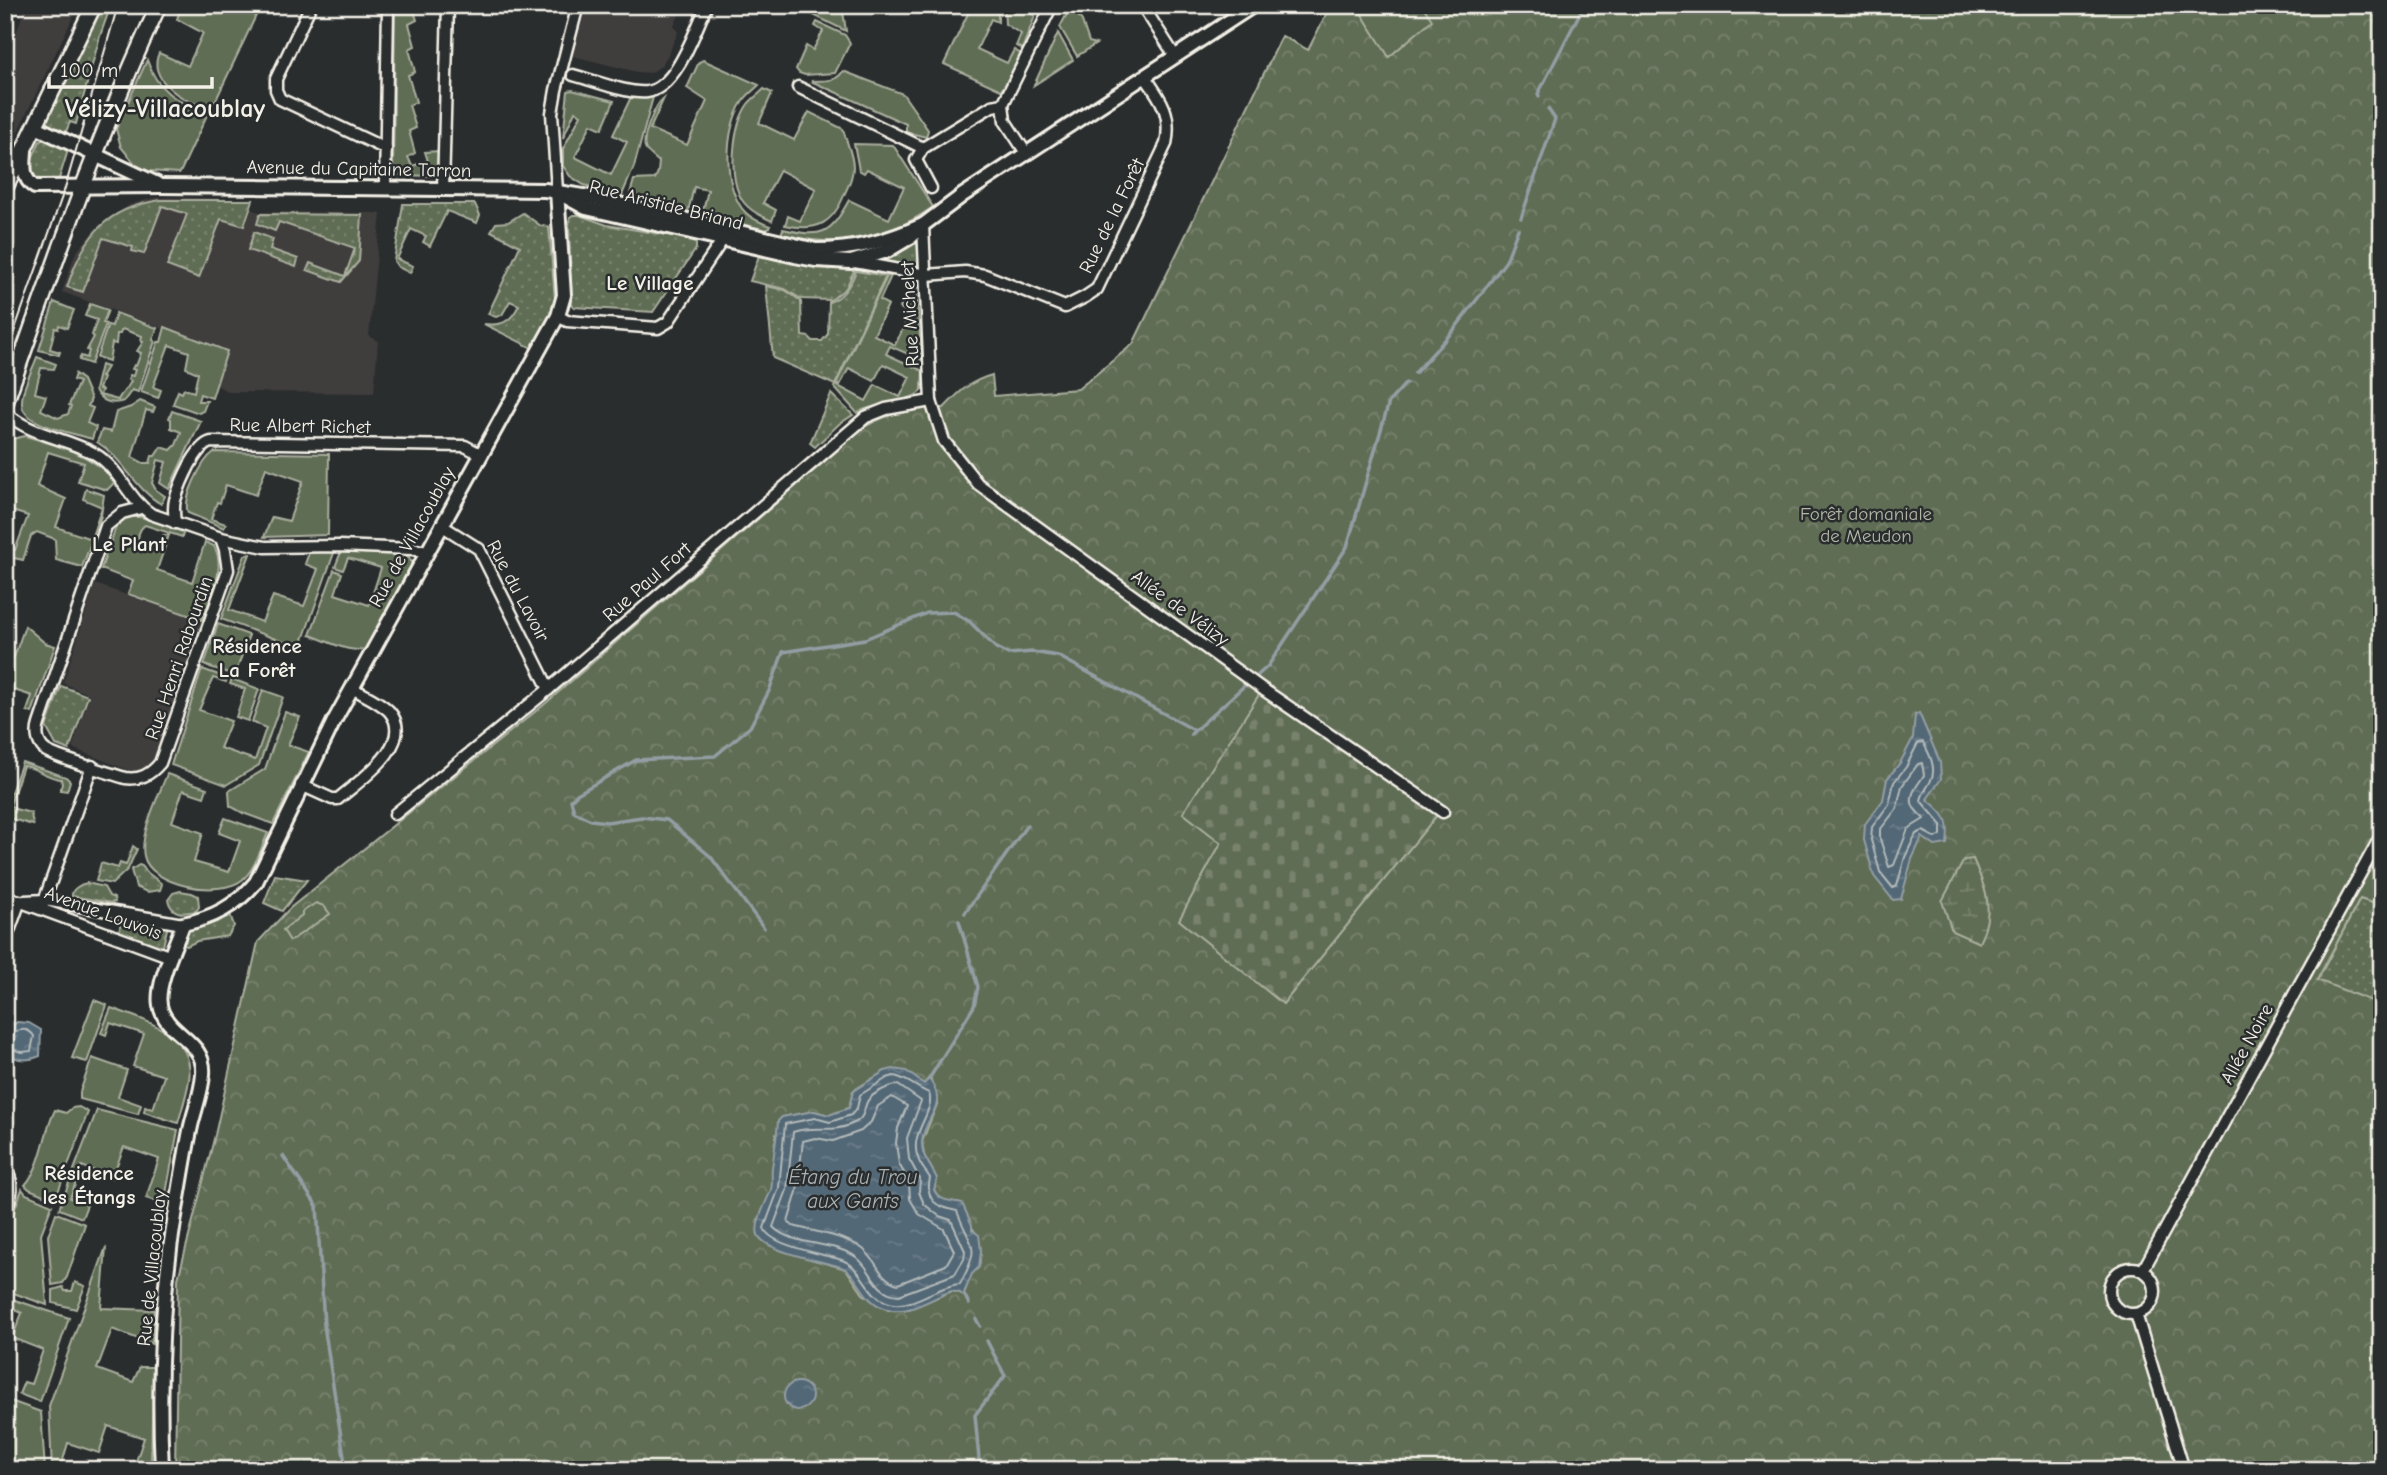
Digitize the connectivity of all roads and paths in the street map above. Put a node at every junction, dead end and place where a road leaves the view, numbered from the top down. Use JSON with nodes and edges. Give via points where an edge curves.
{"nodes":[{"id":1,"x":94,"y":5,"type":"edge"},
{"id":2,"x":159,"y":5,"type":"edge"},
{"id":3,"x":311,"y":5,"type":"edge"},
{"id":4,"x":388,"y":5,"type":"edge"},
{"id":5,"x":448,"y":5,"type":"edge"},
{"id":6,"x":578,"y":5,"type":"edge"},
{"id":7,"x":707,"y":5,"type":"edge"},
{"id":8,"x":1039,"y":5,"type":"edge"},
{"id":9,"x":1142,"y":5,"type":"edge"},
{"id":10,"x":1254,"y":5,"type":"edge"},
{"id":11,"x":1051,"y":8,"type":"edge"},
{"id":12,"x":1175,"y":56,"type":"junction"},
{"id":13,"x":573,"y":75,"type":"dead end"},
{"id":14,"x":1144,"y":76,"type":"junction"},
{"id":15,"x":798,"y":87,"type":"dead end"},
{"id":16,"x":1003,"y":104,"type":"junction"},
{"id":17,"x":36,"y":127,"type":"junction"},
{"id":18,"x":923,"y":148,"type":"junction"},
{"id":19,"x":386,"y":149,"type":"junction"},
{"id":20,"x":25,"y":151,"type":"junction"},
{"id":21,"x":1026,"y":153,"type":"junction"},
{"id":22,"x":95,"y":155,"type":"junction"},
{"id":23,"x":161,"y":186,"type":"junction"},
{"id":24,"x":5,"y":188,"type":"edge"},
{"id":25,"x":81,"y":188,"type":"junction"},
{"id":26,"x":931,"y":188,"type":"dead end"},
{"id":27,"x":386,"y":189,"type":"junction"},
{"id":28,"x":443,"y":189,"type":"junction"},
{"id":29,"x":557,"y":191,"type":"junction"},
{"id":30,"x":923,"y":225,"type":"junction"},
{"id":31,"x":725,"y":234,"type":"junction"},
{"id":32,"x":851,"y":262,"type":"junction"},
{"id":33,"x":926,"y":275,"type":"junction"},
{"id":34,"x":558,"y":316,"type":"junction"},
{"id":35,"x":932,"y":401,"type":"junction"},
{"id":36,"x":5,"y":404,"type":"edge"},
{"id":37,"x":5,"y":412,"type":"edge"},
{"id":38,"x":480,"y":454,"type":"junction"},
{"id":39,"x":141,"y":508,"type":"junction"},
{"id":40,"x":175,"y":523,"type":"junction"},
{"id":41,"x":441,"y":525,"type":"junction"},
{"id":42,"x":220,"y":538,"type":"junction"},
{"id":43,"x":426,"y":552,"type":"junction"},
{"id":44,"x":352,"y":688,"type":"junction"},
{"id":45,"x":549,"y":689,"type":"junction"},
{"id":46,"x":92,"y":766,"type":"junction"},
{"id":47,"x":301,"y":785,"type":"junction"},
{"id":48,"x":1443,"y":812,"type":"dead end"},
{"id":49,"x":394,"y":814,"type":"dead end"},
{"id":50,"x":2382,"y":834,"type":"edge"},
{"id":51,"x":5,"y":896,"type":"edge"},
{"id":52,"x":45,"y":900,"type":"junction"},
{"id":53,"x":20,"y":901,"type":"junction"},
{"id":54,"x":40,"y":910,"type":"junction"},
{"id":55,"x":183,"y":924,"type":"junction"},
{"id":56,"x":5,"y":942,"type":"edge"},
{"id":57,"x":171,"y":957,"type":"junction"},
{"id":58,"x":5,"y":1167,"type":"edge"},
{"id":59,"x":5,"y":1213,"type":"edge"},
{"id":60,"x":2143,"y":1270,"type":"junction"},
{"id":61,"x":2136,"y":1314,"type":"junction"},
{"id":62,"x":162,"y":1470,"type":"edge"},
{"id":63,"x":2184,"y":1470,"type":"edge"}],
"edges":[{"from":1,"to":17,"type":"main road"},
{"from":2,"to":22,"type":"main road"},
{"from":3,"to":19,"type":"street","via":[[276,79],[280,99]]},
{"from":4,"to":19,"type":"street"},
{"from":5,"to":28,"type":"street"},
{"from":6,"to":29,"type":"street","via":[[552,113]]},
{"from":7,"to":13,"type":"street","via":[[671,78],[660,88],[636,91]]},
{"from":8,"to":11,"type":"street"},
{"from":9,"to":12,"type":"street"},
{"from":10,"to":12,"type":"street","name":"Rue Aristide Briand"},
{"from":11,"to":16,"type":"street"},
{"from":12,"to":14,"type":"street","name":"Rue Aristide Briand"},
{"from":14,"to":21,"type":"street","name":"Rue Aristide Briand"},
{"from":14,"to":33,"type":"street","name":"Rue de la Forêt","via":[[1168,114],[1170,127],[1097,289],[1065,307],[985,275]]},
{"from":15,"to":18,"type":"street"},
{"from":16,"to":18,"type":"street","via":[[992,106]]},
{"from":16,"to":21,"type":"street","via":[[1005,121]]},
{"from":17,"to":20,"type":"main road"},
{"from":17,"to":22,"type":"street","name":"Avenue du Capitaine Tarron"},
{"from":18,"to":26,"type":"street","via":[[916,160]]},
{"from":19,"to":27,"type":"street"},
{"from":20,"to":24,"type":"main road"},
{"from":20,"to":25,"type":"street","name":"Avenue du Capitaine Tarron","via":[[29,183],[41,188]]},
{"from":21,"to":30,"type":"street","name":"Rue Aristide Briand"},
{"from":22,"to":23,"type":"street","name":"Avenue du Capitaine Tarron"},
{"from":22,"to":25,"type":"main road"},
{"from":23,"to":25,"type":"street","name":"Avenue du Capitaine Tarron"},
{"from":23,"to":27,"type":"street","name":"Avenue du Capitaine Tarron"},
{"from":25,"to":36,"type":"main road"},
{"from":27,"to":28,"type":"street","name":"Avenue du Capitaine Tarron"},
{"from":28,"to":29,"type":"street","name":"Avenue du Capitaine Tarron"},
{"from":29,"to":31,"type":"street","name":"Rue Aristide Briand","via":[[586,208]]},
{"from":29,"to":34,"type":"street","name":"Rue de Villacoublay","via":[[564,295]]},
{"from":30,"to":31,"type":"street","name":"Rue Aristide Briand","via":[[892,239],[841,250]]},
{"from":30,"to":32,"type":"street","name":"Rue Aristide Briand","via":[[887,251]]},
{"from":30,"to":33,"type":"street","name":"Rue Michelet"},
{"from":31,"to":32,"type":"street","name":"Rue Aristide Briand","via":[[816,260]]},
{"from":31,"to":34,"type":"street","via":[[668,322],[658,328],[567,321]]},
{"from":32,"to":33,"type":"street","name":"Rue de la Forêt"},
{"from":33,"to":35,"type":"street","name":"Rue Michelet"},
{"from":34,"to":38,"type":"street","name":"Rue de Villacoublay"},
{"from":35,"to":45,"type":"street","name":"Rue Paul Fort","via":[[866,417]]},
{"from":35,"to":48,"type":"street","name":"Allée de Vélizy","via":[[944,441],[978,484]]},
{"from":37,"to":39,"type":"street","via":[[24,427],[96,455]]},
{"from":38,"to":40,"type":"street","name":"Rue Albert Richet","via":[[465,446],[205,444],[193,459],[174,502]]},
{"from":38,"to":41,"type":"street","name":"Rue de Villacoublay"},
{"from":39,"to":40,"type":"street"},
{"from":39,"to":46,"type":"street","name":"Rue Henri Rabourdin","via":[[122,513],[106,526],[37,730],[46,750]]},
{"from":40,"to":42,"type":"street"},
{"from":41,"to":43,"type":"street","name":"Rue de Villacoublay"},
{"from":41,"to":45,"type":"street","name":"Rue du Lavoir","via":[[479,549]]},
{"from":42,"to":43,"type":"street","via":[[265,547]]},
{"from":42,"to":46,"type":"street","name":"Rue Henri Rabourdin","via":[[228,570],[160,763],[137,779]]},
{"from":43,"to":44,"type":"street","name":"Rue de Villacoublay"},
{"from":44,"to":47,"type":"street","name":"Rue de Villacoublay"},
{"from":44,"to":47,"type":"street","via":[[391,713],[396,725],[392,747],[379,765],[338,799]]},
{"from":45,"to":49,"type":"street","name":"Rue Paul Fort"},
{"from":46,"to":52,"type":"street"},
{"from":47,"to":55,"type":"street","name":"Rue de Villacoublay","via":[[249,890],[217,914]]},
{"from":50,"to":60,"type":"street","name":"Allée Noire"},
{"from":51,"to":53,"type":"street"},
{"from":52,"to":53,"type":"street","name":"Avenue Louvois"},
{"from":52,"to":54,"type":"street"},
{"from":52,"to":55,"type":"street","name":"Avenue Louvois"},
{"from":53,"to":54,"type":"street","name":"Avenue Louvois"},
{"from":53,"to":56,"type":"street"},
{"from":54,"to":57,"type":"street","name":"Avenue Louvois"},
{"from":55,"to":57,"type":"street"},
{"from":57,"to":62,"type":"street","name":"Rue de Villacoublay","via":[[159,1004],[168,1023],[198,1050],[203,1073],[170,1250],[163,1335]]},
{"from":58,"to":59,"type":"street","via":[[13,1181]]},
{"from":60,"to":61,"type":"street","via":[[2152,1278],[2155,1292],[2149,1306]]},
{"from":60,"to":61,"type":"street","via":[[2125,1268],[2113,1276],[2108,1290],[2117,1309]]},
{"from":61,"to":63,"type":"street"}]}
